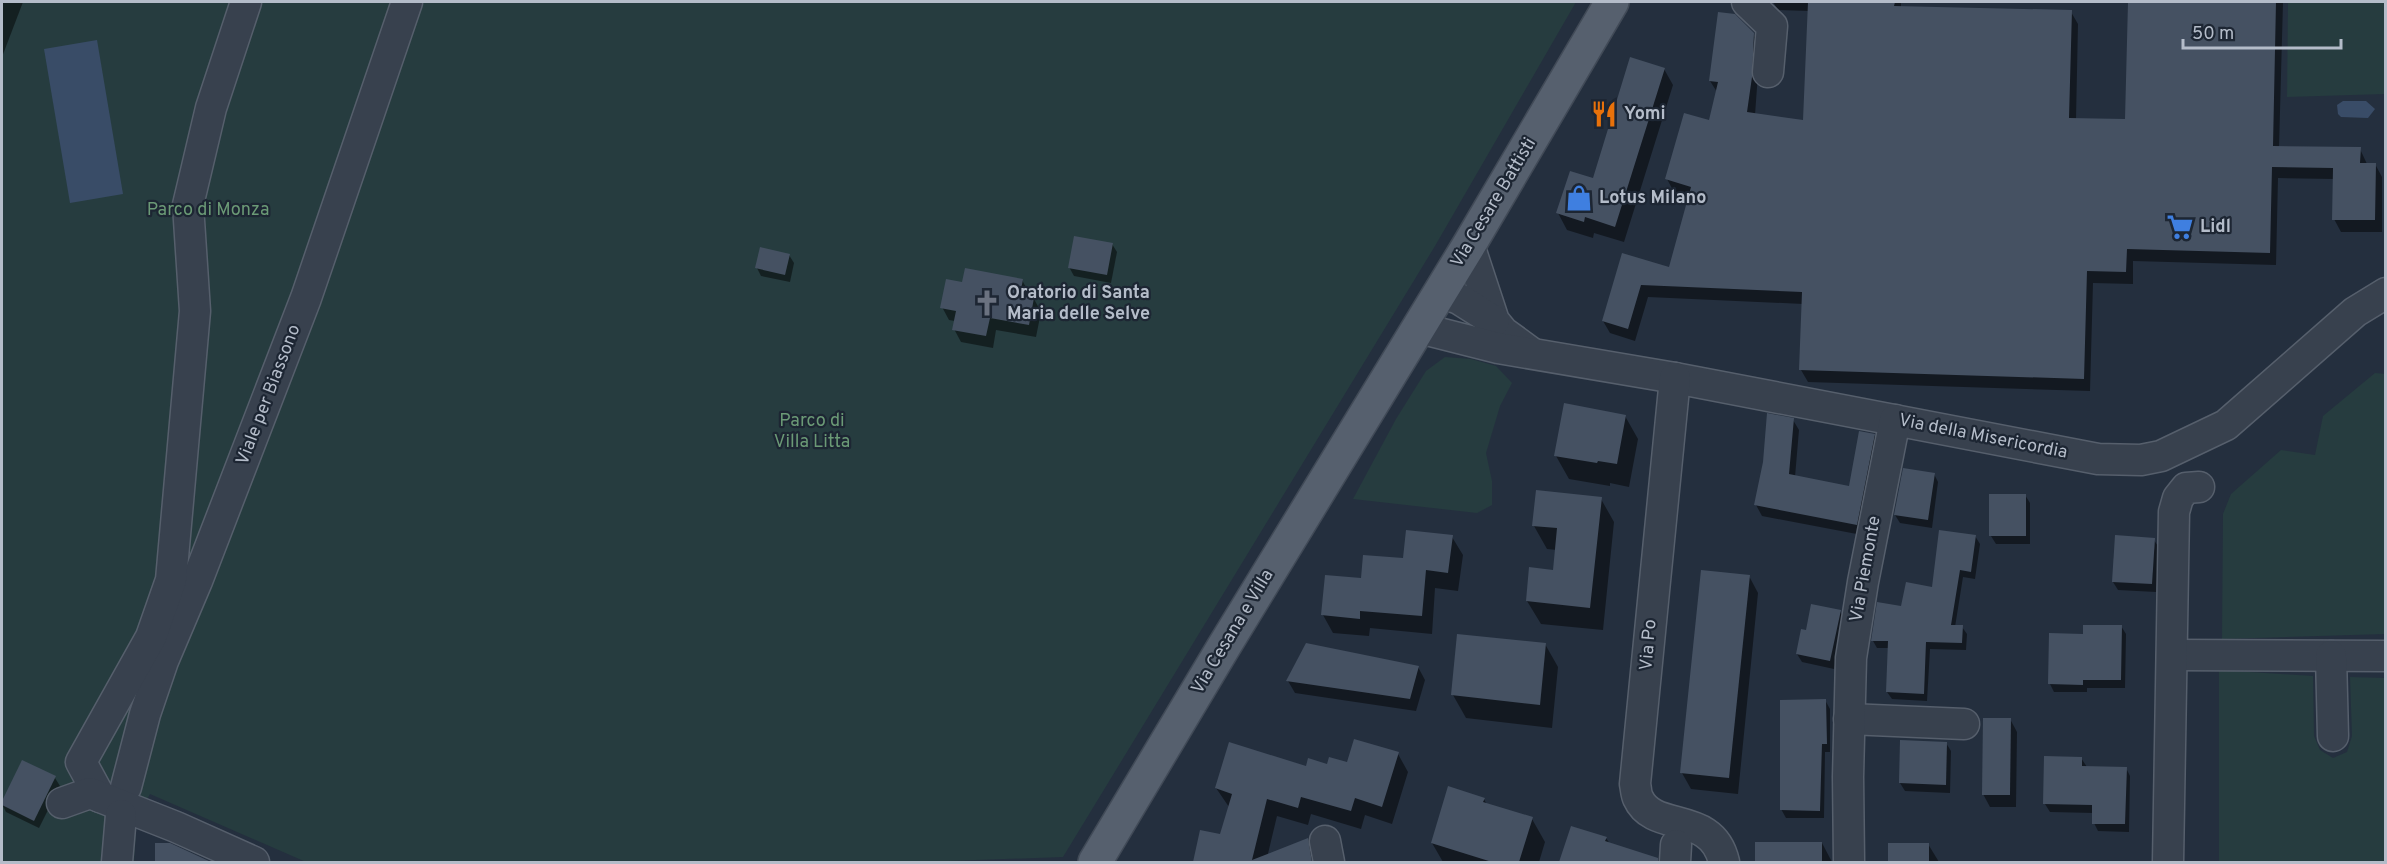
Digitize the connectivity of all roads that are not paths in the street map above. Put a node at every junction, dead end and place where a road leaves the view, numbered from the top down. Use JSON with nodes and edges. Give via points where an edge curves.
{"nodes":[{"id":1,"x":246,"y":2,"type":"edge"},
{"id":2,"x":407,"y":2,"type":"edge"},
{"id":3,"x":1612,"y":2,"type":"edge"},
{"id":4,"x":1747,"y":2,"type":"edge"},
{"id":5,"x":1768,"y":72,"type":"dead end"},
{"id":6,"x":1469,"y":245,"type":"junction"},
{"id":7,"x":1440,"y":292,"type":"junction"},
{"id":8,"x":2385,"y":293,"type":"edge"},
{"id":9,"x":1494,"y":321,"type":"junction"},
{"id":10,"x":1419,"y":328,"type":"junction"},
{"id":11,"x":1532,"y":353,"type":"junction"},
{"id":12,"x":1675,"y":378,"type":"junction"},
{"id":13,"x":1374,"y":403,"type":"joint"},
{"id":14,"x":1895,"y":420,"type":"junction"},
{"id":15,"x":2199,"y":487,"type":"dead end"},
{"id":16,"x":2172,"y":655,"type":"junction"},
{"id":17,"x":2331,"y":656,"type":"junction"},
{"id":18,"x":2385,"y":656,"type":"edge"},
{"id":19,"x":1849,"y":719,"type":"junction"},
{"id":20,"x":1964,"y":724,"type":"dead end"},
{"id":21,"x":2333,"y":736,"type":"dead end"},
{"id":22,"x":116,"y":800,"type":"junction"},
{"id":23,"x":62,"y":803,"type":"dead end"},
{"id":24,"x":117,"y":862,"type":"edge"},
{"id":25,"x":254,"y":862,"type":"edge"},
{"id":26,"x":1095,"y":862,"type":"edge"},
{"id":27,"x":1724,"y":862,"type":"edge"},
{"id":28,"x":1849,"y":862,"type":"edge"},
{"id":29,"x":2168,"y":862,"type":"edge"}],
"edges":[{"from":1,"to":22,"type":"street","via":[[211,108],[188,205],[195,311],[171,580],[151,637],[81,762]]},
{"from":2,"to":22,"type":"street","name":"Viale per Biassono","via":[[306,298],[163,661]]},
{"from":3,"to":6,"type":"main road","name":"Via Cesare Battisti"},
{"from":4,"to":5,"type":"street","via":[[1772,26]]},
{"from":6,"to":7,"type":"main road","name":"Via Cesare Battisti"},
{"from":6,"to":9,"type":"street","name":"Via della Misericordia"},
{"from":7,"to":9,"type":"street","name":"Via della Misericordia"},
{"from":7,"to":10,"type":"main road","name":"Via Cesare Battisti"},
{"from":8,"to":14,"type":"street","name":"Via della Misericordia","via":[[2355,312],[2226,425],[2161,456],[2141,460],[2098,459]]},
{"from":9,"to":11,"type":"street","name":"Via della Misericordia"},
{"from":10,"to":11,"type":"street","name":"Via della Misericordia"},
{"from":10,"to":13,"type":"main road","name":"Via Cesare Battisti"},
{"from":11,"to":12,"type":"street","name":"Via della Misericordia"},
{"from":12,"to":14,"type":"street","name":"Via della Misericordia"},
{"from":12,"to":27,"type":"street","name":"Via Po","via":[[1635,784],[1638,798],[1648,810],[1702,830],[1714,840]]},
{"from":13,"to":26,"type":"main road","name":"Via Cesana e Villa"},
{"from":14,"to":19,"type":"street","name":"Via Piemonte","via":[[1853,647]]},
{"from":15,"to":16,"type":"street","via":[[2186,488],[2174,512]]},
{"from":16,"to":17,"type":"street"},
{"from":16,"to":29,"type":"street"},
{"from":17,"to":18,"type":"street"},
{"from":17,"to":21,"type":"street"},
{"from":19,"to":20,"type":"street"},
{"from":19,"to":28,"type":"street","name":"Via Piemonte"},
{"from":22,"to":23,"type":"street","via":[[90,793]]},
{"from":22,"to":24,"type":"street","name":"Viale per Biassono"},
{"from":22,"to":25,"type":"street"}]}
